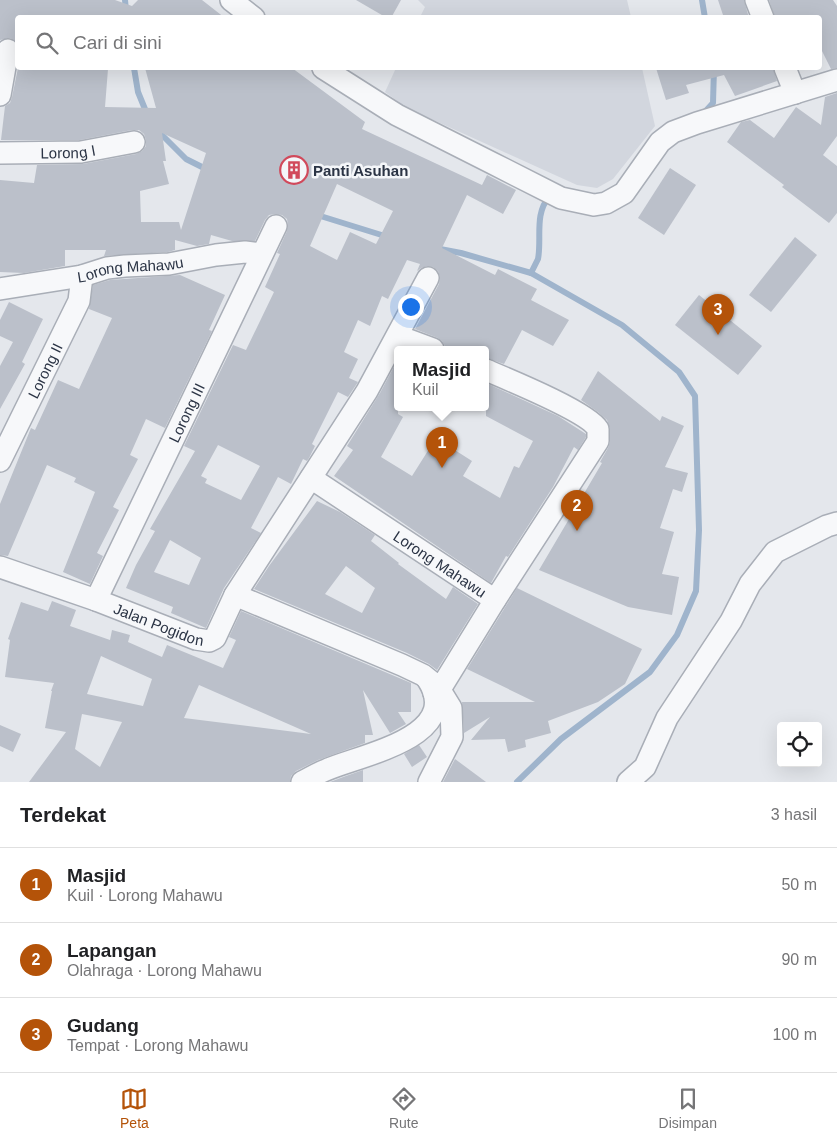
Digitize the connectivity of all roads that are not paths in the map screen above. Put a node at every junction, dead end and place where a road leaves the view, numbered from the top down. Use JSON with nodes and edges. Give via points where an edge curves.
{"nodes":[{"id":1,"x":231,"y":0,"type":"edge"},
{"id":2,"x":756,"y":0,"type":"edge"},
{"id":3,"x":250,"y":15,"type":"edge"},
{"id":4,"x":762,"y":15,"type":"edge"},
{"id":5,"x":8,"y":49,"type":"edge"},
{"id":6,"x":326,"y":70,"type":"edge"},
{"id":7,"x":786,"y":70,"type":"edge"},
{"id":8,"x":837,"y":80,"type":"edge"},
{"id":9,"x":796,"y":93,"type":"junction"},
{"id":10,"x":0,"y":95,"type":"edge"},
{"id":11,"x":134,"y":142,"type":"dead end"},
{"id":12,"x":0,"y":153,"type":"edge"},
{"id":13,"x":276,"y":226,"type":"dead end"},
{"id":14,"x":262,"y":254,"type":"junction"},
{"id":15,"x":82,"y":276,"type":"junction"},
{"id":16,"x":428,"y":278,"type":"dead end"},
{"id":17,"x":0,"y":289,"type":"edge"},
{"id":18,"x":398,"y":336,"type":"junction"},
{"id":19,"x":425,"y":346,"type":"edge"},
{"id":20,"x":489,"y":371,"type":"edge"},
{"id":21,"x":0,"y":462,"type":"edge"},
{"id":22,"x":311,"y":478,"type":"junction"},
{"id":23,"x":837,"y":523,"type":"edge"},
{"id":24,"x":0,"y":567,"type":"edge"},
{"id":25,"x":236,"y":595,"type":"junction"},
{"id":26,"x":96,"y":600,"type":"junction"},
{"id":27,"x":495,"y":600,"type":"junction"},
{"id":28,"x":431,"y":686,"type":"junction"},
{"id":29,"x":302,"y":782,"type":"edge"},
{"id":30,"x":429,"y":782,"type":"edge"},
{"id":31,"x":628,"y":782,"type":"edge"}],
"edges":[{"from":1,"to":3,"type":"street"},
{"from":2,"to":4,"type":"street"},
{"from":5,"to":10,"type":"street"},
{"from":6,"to":9,"type":"street","via":[[397,115],[540,188],[561,198],[594,205],[606,203],[624,193],[660,142],[673,132]]},
{"from":7,"to":9,"type":"street"},
{"from":8,"to":9,"type":"street"},
{"from":11,"to":12,"type":"street","name":"Lorong I","via":[[81,152]]},
{"from":13,"to":14,"type":"street","name":"Lorong III"},
{"from":14,"to":15,"type":"street","name":"Lorong Mahawu","via":[[245,252],[169,264],[107,268]]},
{"from":14,"to":26,"type":"street","name":"Lorong III"},
{"from":15,"to":17,"type":"street","name":"Lorong Mahawu"},
{"from":15,"to":21,"type":"street","name":"Lorong II","via":[[79,301]]},
{"from":16,"to":18,"type":"street"},
{"from":18,"to":19,"type":"street"},
{"from":18,"to":22,"type":"street"},
{"from":20,"to":27,"type":"street","name":"Lorong Mahawu","via":[[590,420],[599,432],[598,441]]},
{"from":22,"to":25,"type":"street"},
{"from":22,"to":27,"type":"street","name":"Lorong Mahawu"},
{"from":23,"to":31,"type":"street","via":[[776,552],[750,584],[732,620],[667,718],[645,767]]},
{"from":24,"to":26,"type":"street","name":"Jalan Pogidon"},
{"from":25,"to":26,"type":"street","name":"Jalan Pogidon","via":[[220,632],[209,641],[196,639]]},
{"from":25,"to":28,"type":"street","via":[[402,665],[423,675]]},
{"from":27,"to":28,"type":"street","via":[[442,686]]},
{"from":28,"to":29,"type":"street","via":[[435,700],[431,720],[424,727],[388,749],[327,769]]},
{"from":28,"to":30,"type":"street","via":[[449,703],[453,731],[450,744]]}]}
